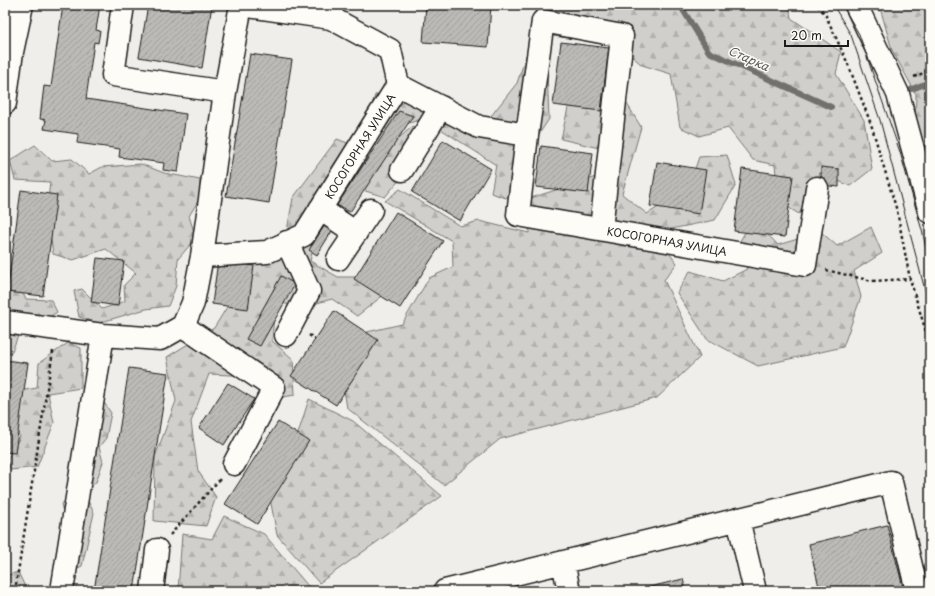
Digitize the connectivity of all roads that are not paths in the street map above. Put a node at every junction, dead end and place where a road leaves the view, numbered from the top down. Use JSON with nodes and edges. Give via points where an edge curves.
{"nodes":[{"id":1,"x":22,"y":5,"type":"edge"},
{"id":2,"x":123,"y":5,"type":"edge"},
{"id":3,"x":241,"y":5,"type":"edge"},
{"id":4,"x":856,"y":5,"type":"edge"},
{"id":5,"x":331,"y":11,"type":"edge"},
{"id":6,"x":398,"y":85,"type":"junction"},
{"id":7,"x":225,"y":92,"type":"junction"},
{"id":8,"x":5,"y":103,"type":"edge"},
{"id":9,"x":440,"y":107,"type":"junction"},
{"id":10,"x":527,"y":135,"type":"junction"},
{"id":11,"x":402,"y":170,"type":"dead end"},
{"id":12,"x":817,"y":188,"type":"dead end"},
{"id":13,"x":320,"y":209,"type":"junction"},
{"id":14,"x":371,"y":210,"type":"dead end"},
{"id":15,"x":930,"y":212,"type":"edge"},
{"id":16,"x":601,"y":229,"type":"junction"},
{"id":17,"x":356,"y":233,"type":"junction"},
{"id":18,"x":287,"y":242,"type":"junction"},
{"id":19,"x":202,"y":256,"type":"junction"},
{"id":20,"x":338,"y":259,"type":"dead end"},
{"id":21,"x":5,"y":322,"type":"edge"},
{"id":22,"x":183,"y":326,"type":"junction"},
{"id":23,"x":103,"y":335,"type":"junction"},
{"id":24,"x":286,"y":335,"type":"dead end"},
{"id":25,"x":234,"y":464,"type":"road end"},
{"id":26,"x":738,"y":519,"type":"junction"},
{"id":27,"x":156,"y":550,"type":"road end"},
{"id":28,"x":563,"y":562,"type":"junction"},
{"id":29,"x":62,"y":591,"type":"edge"},
{"id":30,"x":152,"y":591,"type":"edge"},
{"id":31,"x":446,"y":591,"type":"edge"},
{"id":32,"x":569,"y":591,"type":"edge"},
{"id":33,"x":755,"y":591,"type":"edge"},
{"id":34,"x":918,"y":591,"type":"edge"}],
"edges":[{"from":1,"to":8,"type":"street"},
{"from":2,"to":7,"type":"street","via":[[112,75]]},
{"from":3,"to":5,"type":"street"},
{"from":3,"to":7,"type":"street"},
{"from":4,"to":15,"type":"street","via":[[898,94]]},
{"from":5,"to":6,"type":"street","via":[[390,50]]},
{"from":6,"to":9,"type":"street","name":"КОСОГОРНАЯ УЛИЦА"},
{"from":6,"to":13,"type":"street","name":"КОСОГОРНАЯ УЛИЦА"},
{"from":7,"to":19,"type":"street"},
{"from":9,"to":10,"type":"street","name":"КОСОГОРНАЯ УЛИЦА","via":[[479,127]]},
{"from":9,"to":11,"type":"street"},
{"from":10,"to":16,"type":"street","name":"КОСОГОРНАЯ УЛИЦА","via":[[518,215]]},
{"from":10,"to":16,"type":"street","via":[[543,21],[622,36]]},
{"from":12,"to":16,"type":"street","name":"КОСОГОРНАЯ УЛИЦА","via":[[805,265]]},
{"from":13,"to":17,"type":"street"},
{"from":13,"to":18,"type":"street","name":"КОСОГОРНАЯ УЛИЦА","via":[[304,235]]},
{"from":14,"to":17,"type":"street"},
{"from":17,"to":20,"type":"street"},
{"from":18,"to":19,"type":"street","name":"КОСОГОРНАЯ УЛИЦА","via":[[267,252]]},
{"from":18,"to":24,"type":"street","via":[[309,291]]},
{"from":19,"to":22,"type":"street","via":[[193,302]]},
{"from":21,"to":23,"type":"street"},
{"from":22,"to":23,"type":"street","via":[[160,339]]},
{"from":22,"to":25,"type":"street","via":[[274,388]]},
{"from":23,"to":29,"type":"street"},
{"from":26,"to":28,"type":"street"},
{"from":26,"to":33,"type":"street"},
{"from":26,"to":34,"type":"street","via":[[891,482]]},
{"from":27,"to":30,"type":"street"},
{"from":28,"to":31,"type":"street"},
{"from":28,"to":32,"type":"street"}]}
